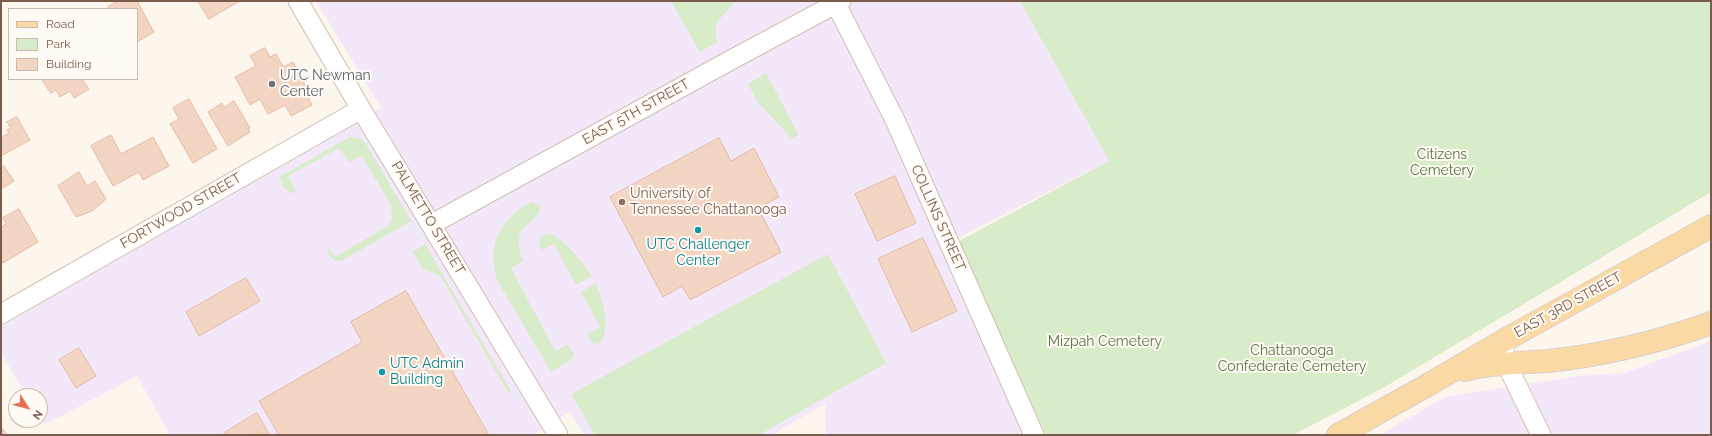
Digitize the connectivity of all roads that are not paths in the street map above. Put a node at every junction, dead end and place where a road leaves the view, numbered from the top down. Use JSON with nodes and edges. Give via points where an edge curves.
{"nodes":[{"id":1,"x":298,"y":1,"type":"edge"},
{"id":2,"x":839,"y":2,"type":"edge"},
{"id":3,"x":361,"y":109,"type":"junction"},
{"id":4,"x":432,"y":224,"type":"junction"},
{"id":5,"x":1711,"y":226,"type":"edge"},
{"id":6,"x":1,"y":314,"type":"edge"},
{"id":7,"x":1711,"y":323,"type":"edge"},
{"id":8,"x":1503,"y":341,"type":"junction"},
{"id":9,"x":1506,"y":363,"type":"junction"},
{"id":10,"x":1426,"y":386,"type":"junction"},
{"id":11,"x":558,"y":435,"type":"edge"},
{"id":12,"x":1034,"y":435,"type":"edge"},
{"id":13,"x":1338,"y":435,"type":"edge"},
{"id":14,"x":1541,"y":435,"type":"edge"}],
"edges":[{"from":1,"to":3,"type":"street","name":"PALMETTO STREET"},
{"from":2,"to":4,"type":"street","name":"EAST 5TH STREET"},
{"from":2,"to":12,"type":"street","name":"COLLINS STREET"},
{"from":3,"to":4,"type":"street","name":"PALMETTO STREET"},
{"from":3,"to":6,"type":"street","name":"FORTWOOD STREET"},
{"from":4,"to":11,"type":"street","name":"PALMETTO STREET"},
{"from":5,"to":8,"type":"main road","name":"EAST 3RD STREET"},
{"from":7,"to":9,"type":"main road","name":"EAST 3RD STREET","via":[[1670,337],[1589,355],[1548,361]]},
{"from":8,"to":9,"type":"street"},
{"from":8,"to":10,"type":"main road","name":"EAST 3RD STREET"},
{"from":9,"to":10,"type":"main road","name":"EAST 3RD STREET","via":[[1462,370]]},
{"from":9,"to":14,"type":"street"},
{"from":10,"to":13,"type":"main road","name":"EAST 3RD STREET"}]}
